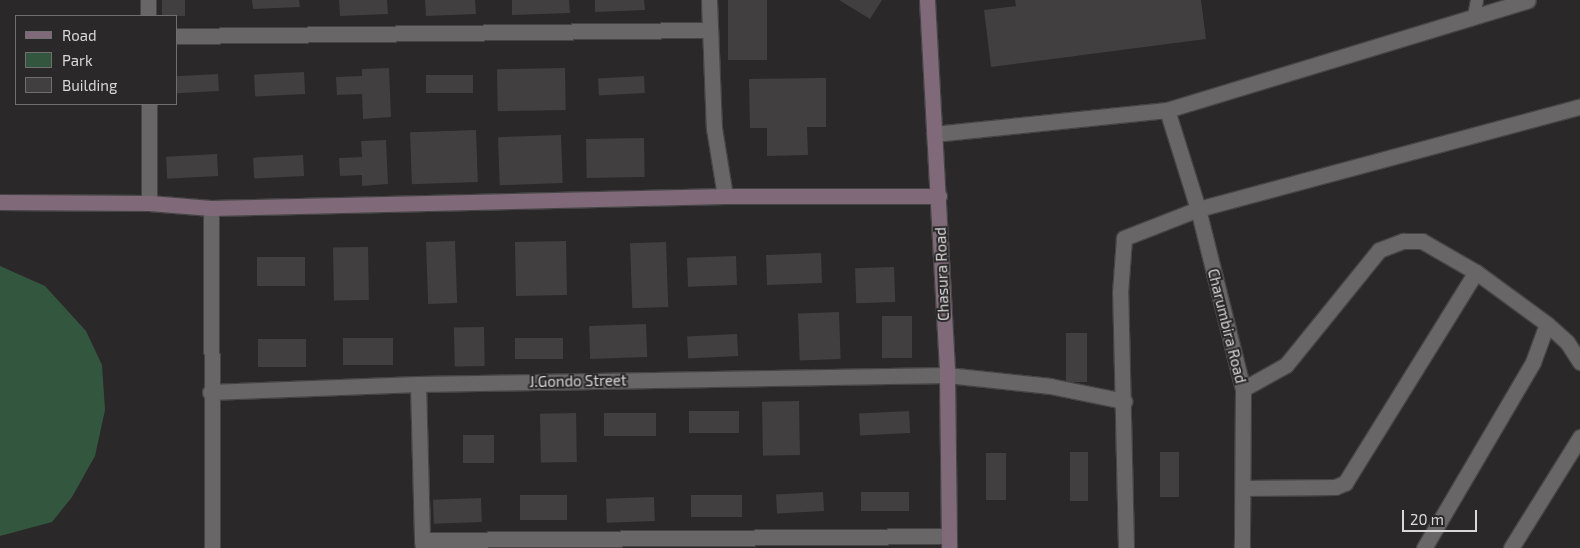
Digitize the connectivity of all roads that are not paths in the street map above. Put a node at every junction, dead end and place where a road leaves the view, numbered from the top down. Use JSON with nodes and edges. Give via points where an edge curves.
{"nodes":[{"id":1,"x":148,"y":0,"type":"edge"},
{"id":2,"x":709,"y":0,"type":"edge"},
{"id":3,"x":927,"y":0,"type":"edge"},
{"id":4,"x":1477,"y":0,"type":"edge"},
{"id":5,"x":1528,"y":0,"type":"edge"},
{"id":6,"x":148,"y":15,"type":"edge"},
{"id":7,"x":1474,"y":16,"type":"junction"},
{"id":8,"x":708,"y":30,"type":"junction"},
{"id":9,"x":178,"y":36,"type":"edge"},
{"id":10,"x":148,"y":105,"type":"edge"},
{"id":11,"x":1580,"y":107,"type":"edge"},
{"id":12,"x":1167,"y":110,"type":"junction"},
{"id":13,"x":934,"y":134,"type":"junction"},
{"id":14,"x":725,"y":196,"type":"junction"},
{"id":15,"x":939,"y":196,"type":"junction"},
{"id":16,"x":0,"y":202,"type":"edge"},
{"id":17,"x":149,"y":203,"type":"junction"},
{"id":18,"x":211,"y":208,"type":"junction"},
{"id":19,"x":1198,"y":209,"type":"junction"},
{"id":20,"x":1476,"y":272,"type":"junction"},
{"id":21,"x":1548,"y":324,"type":"junction"},
{"id":22,"x":1580,"y":362,"type":"edge"},
{"id":23,"x":947,"y":375,"type":"junction"},
{"id":24,"x":418,"y":384,"type":"junction"},
{"id":25,"x":1243,"y":388,"type":"junction"},
{"id":26,"x":210,"y":392,"type":"junction"},
{"id":27,"x":1124,"y":401,"type":"junction"},
{"id":28,"x":1580,"y":437,"type":"edge"},
{"id":29,"x":1243,"y":488,"type":"junction"},
{"id":30,"x":949,"y":542,"type":"edge"},
{"id":31,"x":422,"y":544,"type":"edge"},
{"id":32,"x":212,"y":548,"type":"edge"},
{"id":33,"x":1126,"y":548,"type":"edge"},
{"id":34,"x":1242,"y":548,"type":"edge"},
{"id":35,"x":1424,"y":548,"type":"edge"},
{"id":36,"x":1511,"y":548,"type":"edge"}],
"edges":[{"from":1,"to":6,"type":"street"},
{"from":2,"to":8,"type":"street"},
{"from":3,"to":13,"type":"street","name":"Chasura Road"},
{"from":4,"to":7,"type":"lane"},
{"from":5,"to":7,"type":"street"},
{"from":7,"to":12,"type":"street"},
{"from":8,"to":9,"type":"street"},
{"from":8,"to":14,"type":"street","via":[[714,128]]},
{"from":10,"to":17,"type":"street"},
{"from":11,"to":19,"type":"street"},
{"from":12,"to":13,"type":"street"},
{"from":12,"to":19,"type":"street","name":"Charumbira Road"},
{"from":13,"to":15,"type":"street","name":"Chasura Road"},
{"from":14,"to":15,"type":"street"},
{"from":14,"to":18,"type":"street"},
{"from":15,"to":23,"type":"street","name":"Chasura Road"},
{"from":16,"to":17,"type":"street"},
{"from":17,"to":18,"type":"street"},
{"from":18,"to":26,"type":"street"},
{"from":19,"to":25,"type":"street","name":"Charumbira Road"},
{"from":19,"to":27,"type":"street","via":[[1124,238],[1120,293]]},
{"from":20,"to":21,"type":"street"},
{"from":20,"to":25,"type":"street","via":[[1422,240],[1403,241],[1379,250],[1286,365]]},
{"from":20,"to":29,"type":"street","via":[[1345,483],[1335,487]]},
{"from":21,"to":22,"type":"street","via":[[1567,342]]},
{"from":21,"to":35,"type":"street","via":[[1533,362]]},
{"from":23,"to":24,"type":"street","name":"J.Gondo Street"},
{"from":23,"to":27,"type":"street","name":"J.Gondo Street","via":[[1050,386]]},
{"from":23,"to":30,"type":"street","name":"Chasura Road"},
{"from":24,"to":26,"type":"street","name":"J.Gondo Street"},
{"from":24,"to":31,"type":"street"},
{"from":25,"to":29,"type":"street","name":"Charumbira Road"},
{"from":26,"to":32,"type":"street"},
{"from":27,"to":33,"type":"street"},
{"from":28,"to":36,"type":"street"},
{"from":29,"to":34,"type":"street","name":"Charumbira Road"},
{"from":30,"to":31,"type":"street"}]}
